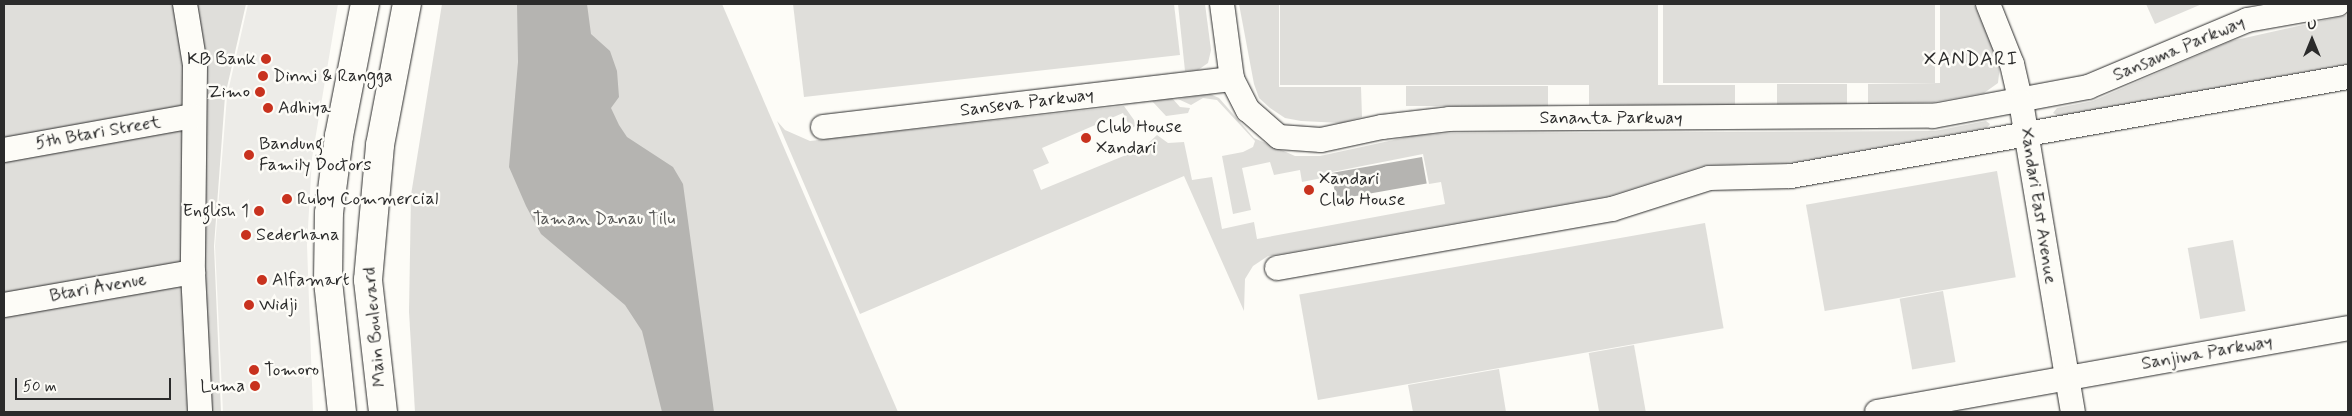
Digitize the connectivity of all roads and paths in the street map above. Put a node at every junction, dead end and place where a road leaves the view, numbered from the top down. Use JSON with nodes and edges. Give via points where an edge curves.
{"nodes":[{"id":1,"x":185,"y":4,"type":"edge"},
{"id":2,"x":365,"y":4,"type":"edge"},
{"id":3,"x":407,"y":4,"type":"edge"},
{"id":4,"x":1222,"y":4,"type":"edge"},
{"id":5,"x":1988,"y":4,"type":"edge"},
{"id":6,"x":2338,"y":4,"type":"edge"},
{"id":7,"x":2348,"y":77,"type":"edge"},
{"id":8,"x":1232,"y":78,"type":"junction"},
{"id":9,"x":2021,"y":102,"type":"junction"},
{"id":10,"x":193,"y":116,"type":"junction"},
{"id":11,"x":823,"y":127,"type":"dead end"},
{"id":12,"x":2026,"y":136,"type":"junction"},
{"id":13,"x":4,"y":150,"type":"edge"},
{"id":14,"x":373,"y":212,"type":"junction"},
{"id":15,"x":329,"y":213,"type":"junction"},
{"id":16,"x":1277,"y":268,"type":"dead end"},
{"id":17,"x":192,"y":272,"type":"junction"},
{"id":18,"x":368,"y":280,"type":"junction"},
{"id":19,"x":328,"y":281,"type":"junction"},
{"id":20,"x":4,"y":305,"type":"edge"},
{"id":21,"x":2348,"y":328,"type":"edge"},
{"id":22,"x":2066,"y":378,"type":"junction"},
{"id":23,"x":200,"y":412,"type":"edge"},
{"id":24,"x":342,"y":412,"type":"edge"},
{"id":25,"x":383,"y":412,"type":"edge"},
{"id":26,"x":1877,"y":412,"type":"edge"},
{"id":27,"x":2073,"y":412,"type":"edge"}],
"edges":[{"from":1,"to":10,"type":"street","via":[[195,65]]},
{"from":2,"to":15,"type":"main road","via":[[339,136]]},
{"from":3,"to":14,"type":"main road","name":"Main Boulevard","via":[[380,145]]},
{"from":4,"to":8,"type":"street","name":"Sananta Parkway"},
{"from":5,"to":9,"type":"street","name":"Xandari East Avenue","via":[[2012,64]]},
{"from":6,"to":9,"type":"street","name":"Sansama Parkway","via":[[2247,20],[2088,87]]},
{"from":7,"to":12,"type":"street"},
{"from":8,"to":9,"type":"street","name":"Sananta Parkway","via":[[1248,110],[1279,137],[1321,140],[1382,127],[1449,120],[1933,116]]},
{"from":8,"to":11,"type":"street","name":"Sanseva Parkway"},
{"from":9,"to":12,"type":"street","name":"Xandari East Avenue"},
{"from":10,"to":13,"type":"street","name":"5th Btari Street"},
{"from":10,"to":17,"type":"street"},
{"from":12,"to":16,"type":"street","via":[[1791,176],[1709,178],[1612,209]]},
{"from":12,"to":22,"type":"street","name":"Xandari East Avenue"},
{"from":14,"to":15,"type":"main road"},
{"from":14,"to":18,"type":"main road","name":"Main Boulevard"},
{"from":15,"to":19,"type":"main road"},
{"from":17,"to":20,"type":"street","name":"Btari Avenue"},
{"from":17,"to":23,"type":"street"},
{"from":18,"to":19,"type":"main road"},
{"from":18,"to":25,"type":"main road","name":"Main Boulevard"},
{"from":19,"to":24,"type":"main road"},
{"from":21,"to":22,"type":"street","name":"Sanjiwa Parkway"},
{"from":22,"to":26,"type":"street","name":"Sanjiwa Parkway"},
{"from":22,"to":27,"type":"street","name":"Xandari East Avenue"}]}
